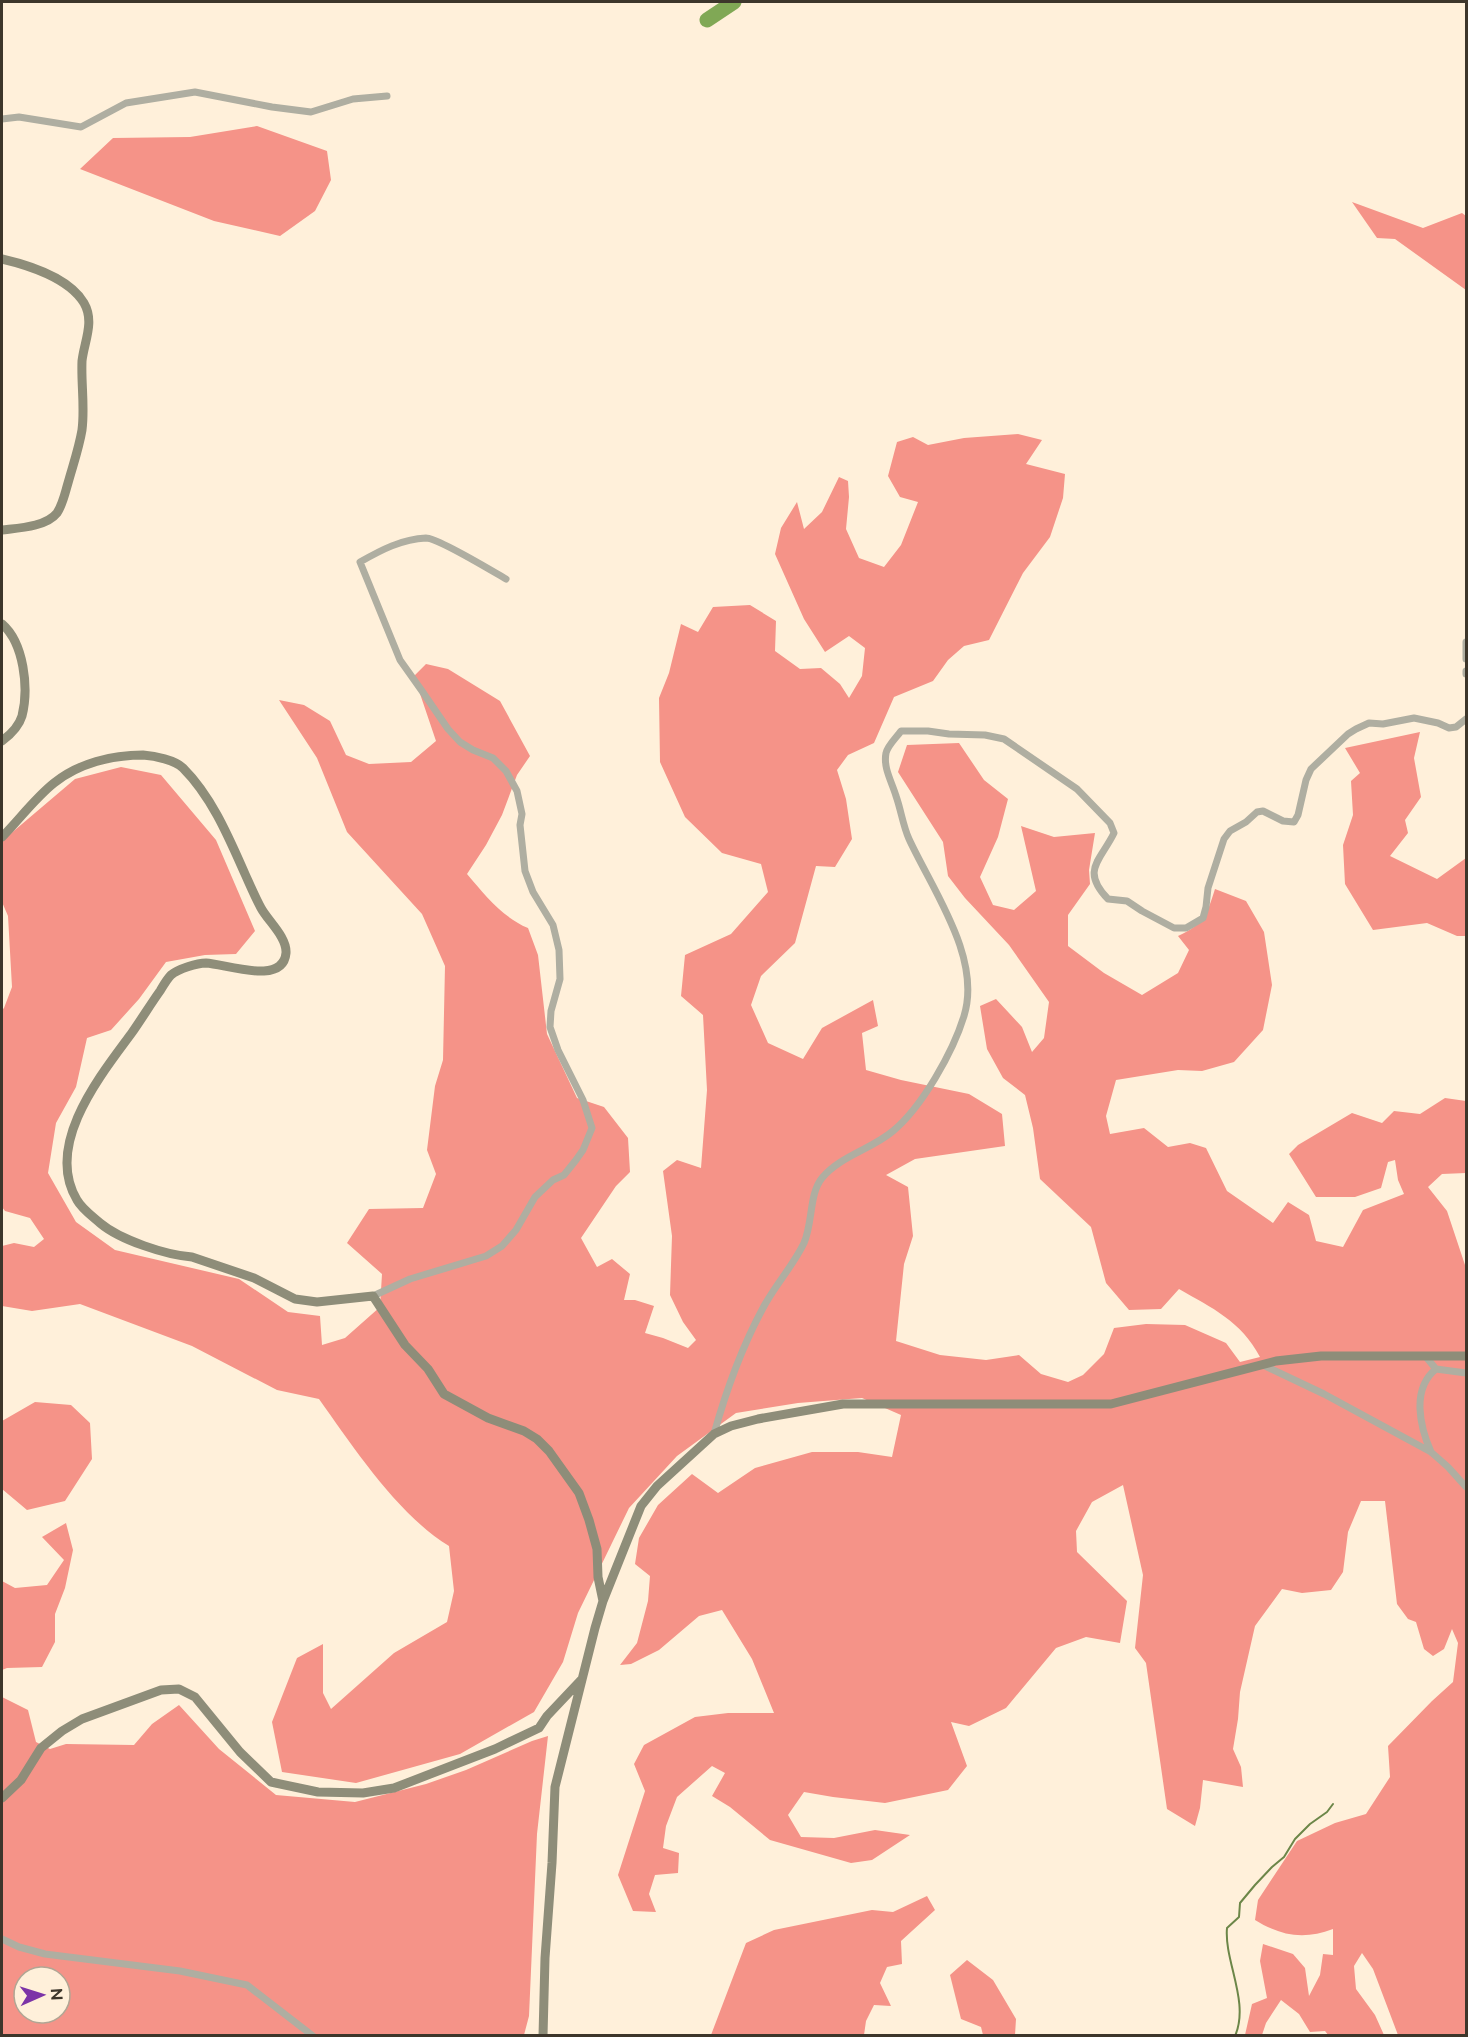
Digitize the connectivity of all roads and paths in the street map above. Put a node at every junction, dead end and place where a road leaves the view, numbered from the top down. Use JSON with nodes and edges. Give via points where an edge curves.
{"nodes":[{"id":1,"x":387,"y":96,"type":"dead end"},
{"id":2,"x":2,"y":119,"type":"edge"},
{"id":3,"x":2,"y":259,"type":"edge"},
{"id":4,"x":2,"y":530,"type":"edge"},
{"id":5,"x":506,"y":579,"type":"dead end"},
{"id":6,"x":2,"y":624,"type":"edge"},
{"id":7,"x":1467,"y":642,"type":"edge"},
{"id":8,"x":1467,"y":659,"type":"edge"},
{"id":9,"x":1467,"y":718,"type":"edge"},
{"id":10,"x":2,"y":741,"type":"edge"},
{"id":11,"x":2,"y":837,"type":"edge"},
{"id":12,"x":373,"y":1296,"type":"junction"},
{"id":13,"x":1467,"y":1356,"type":"edge"},
{"id":14,"x":1426,"y":1357,"type":"junction"},
{"id":15,"x":1263,"y":1365,"type":"junction"},
{"id":16,"x":1436,"y":1369,"type":"junction"},
{"id":17,"x":1467,"y":1374,"type":"edge"},
{"id":18,"x":714,"y":1434,"type":"junction"},
{"id":19,"x":1431,"y":1452,"type":"junction"},
{"id":20,"x":1467,"y":1487,"type":"edge"},
{"id":21,"x":603,"y":1601,"type":"junction"},
{"id":22,"x":581,"y":1680,"type":"junction"},
{"id":23,"x":2,"y":1798,"type":"edge"},
{"id":24,"x":2,"y":1939,"type":"edge"},
{"id":25,"x":313,"y":2036,"type":"edge"},
{"id":26,"x":543,"y":2036,"type":"edge"}],
"edges":[{"from":1,"to":2,"type":"street","via":[[353,99],[311,112],[195,92],[126,103],[81,127],[19,117]]},
{"from":3,"to":4,"type":"street","via":[[31,266],[74,292],[87,309],[89,320],[82,373],[82,428],[64,498],[49,519]]},
{"from":5,"to":12,"type":"street","via":[[429,538],[388,546],[360,562],[400,660],[448,729],[460,742],[493,758],[518,791],[525,871],[553,925],[559,950],[560,979],[550,1027],[592,1128],[576,1161],[535,1197],[502,1246],[486,1256],[410,1279]]},
{"from":6,"to":10,"type":"street","via":[[17,645],[23,682],[21,717]]},
{"from":7,"to":8,"type":"street"},
{"from":9,"to":18,"type":"street","via":[[1449,728],[1414,718],[1369,723],[1348,734],[1311,769],[1293,822],[1263,811],[1230,831],[1208,888],[1203,918],[1186,928],[1174,928],[1127,901],[1108,899],[1102,892],[1094,868],[1114,833],[1102,813],[1066,780],[996,736],[901,731],[886,751],[885,766],[908,837],[966,964],[969,991],[964,1016],[939,1072],[911,1113],[893,1132],[833,1168],[816,1188],[805,1241],[764,1306],[723,1400]]},
{"from":11,"to":12,"type":"street","via":[[54,783],[96,761],[150,756],[182,766],[222,823],[261,908],[286,947],[286,955],[276,969],[262,972],[206,963],[194,964],[172,975],[108,1065],[77,1117],[68,1157],[72,1190],[86,1211],[110,1231],[254,1278],[295,1299],[317,1302]]},
{"from":12,"to":21,"type":"street","via":[[444,1394],[488,1418],[524,1431],[549,1451],[579,1493],[589,1520]]},
{"from":13,"to":14,"type":"street"},
{"from":14,"to":15,"type":"street","via":[[1321,1356]]},
{"from":14,"to":16,"type":"street"},
{"from":15,"to":18,"type":"street","via":[[1111,1404],[843,1404],[758,1419]]},
{"from":15,"to":19,"type":"street"},
{"from":16,"to":17,"type":"street"},
{"from":16,"to":19,"type":"street","via":[[1429,1374],[1420,1397],[1423,1436]]},
{"from":18,"to":21,"type":"street","via":[[657,1486],[641,1506]]},
{"from":19,"to":20,"type":"street"},
{"from":21,"to":22,"type":"street"},
{"from":22,"to":23,"type":"street","via":[[539,1728],[393,1788],[363,1793],[318,1792],[271,1782],[240,1752],[195,1697],[180,1689],[161,1690],[82,1719],[62,1731],[41,1748],[21,1780]]},
{"from":22,"to":26,"type":"street","via":[[555,1787]]},
{"from":24,"to":25,"type":"street","via":[[45,1954],[180,1971],[247,1985]]}]}
